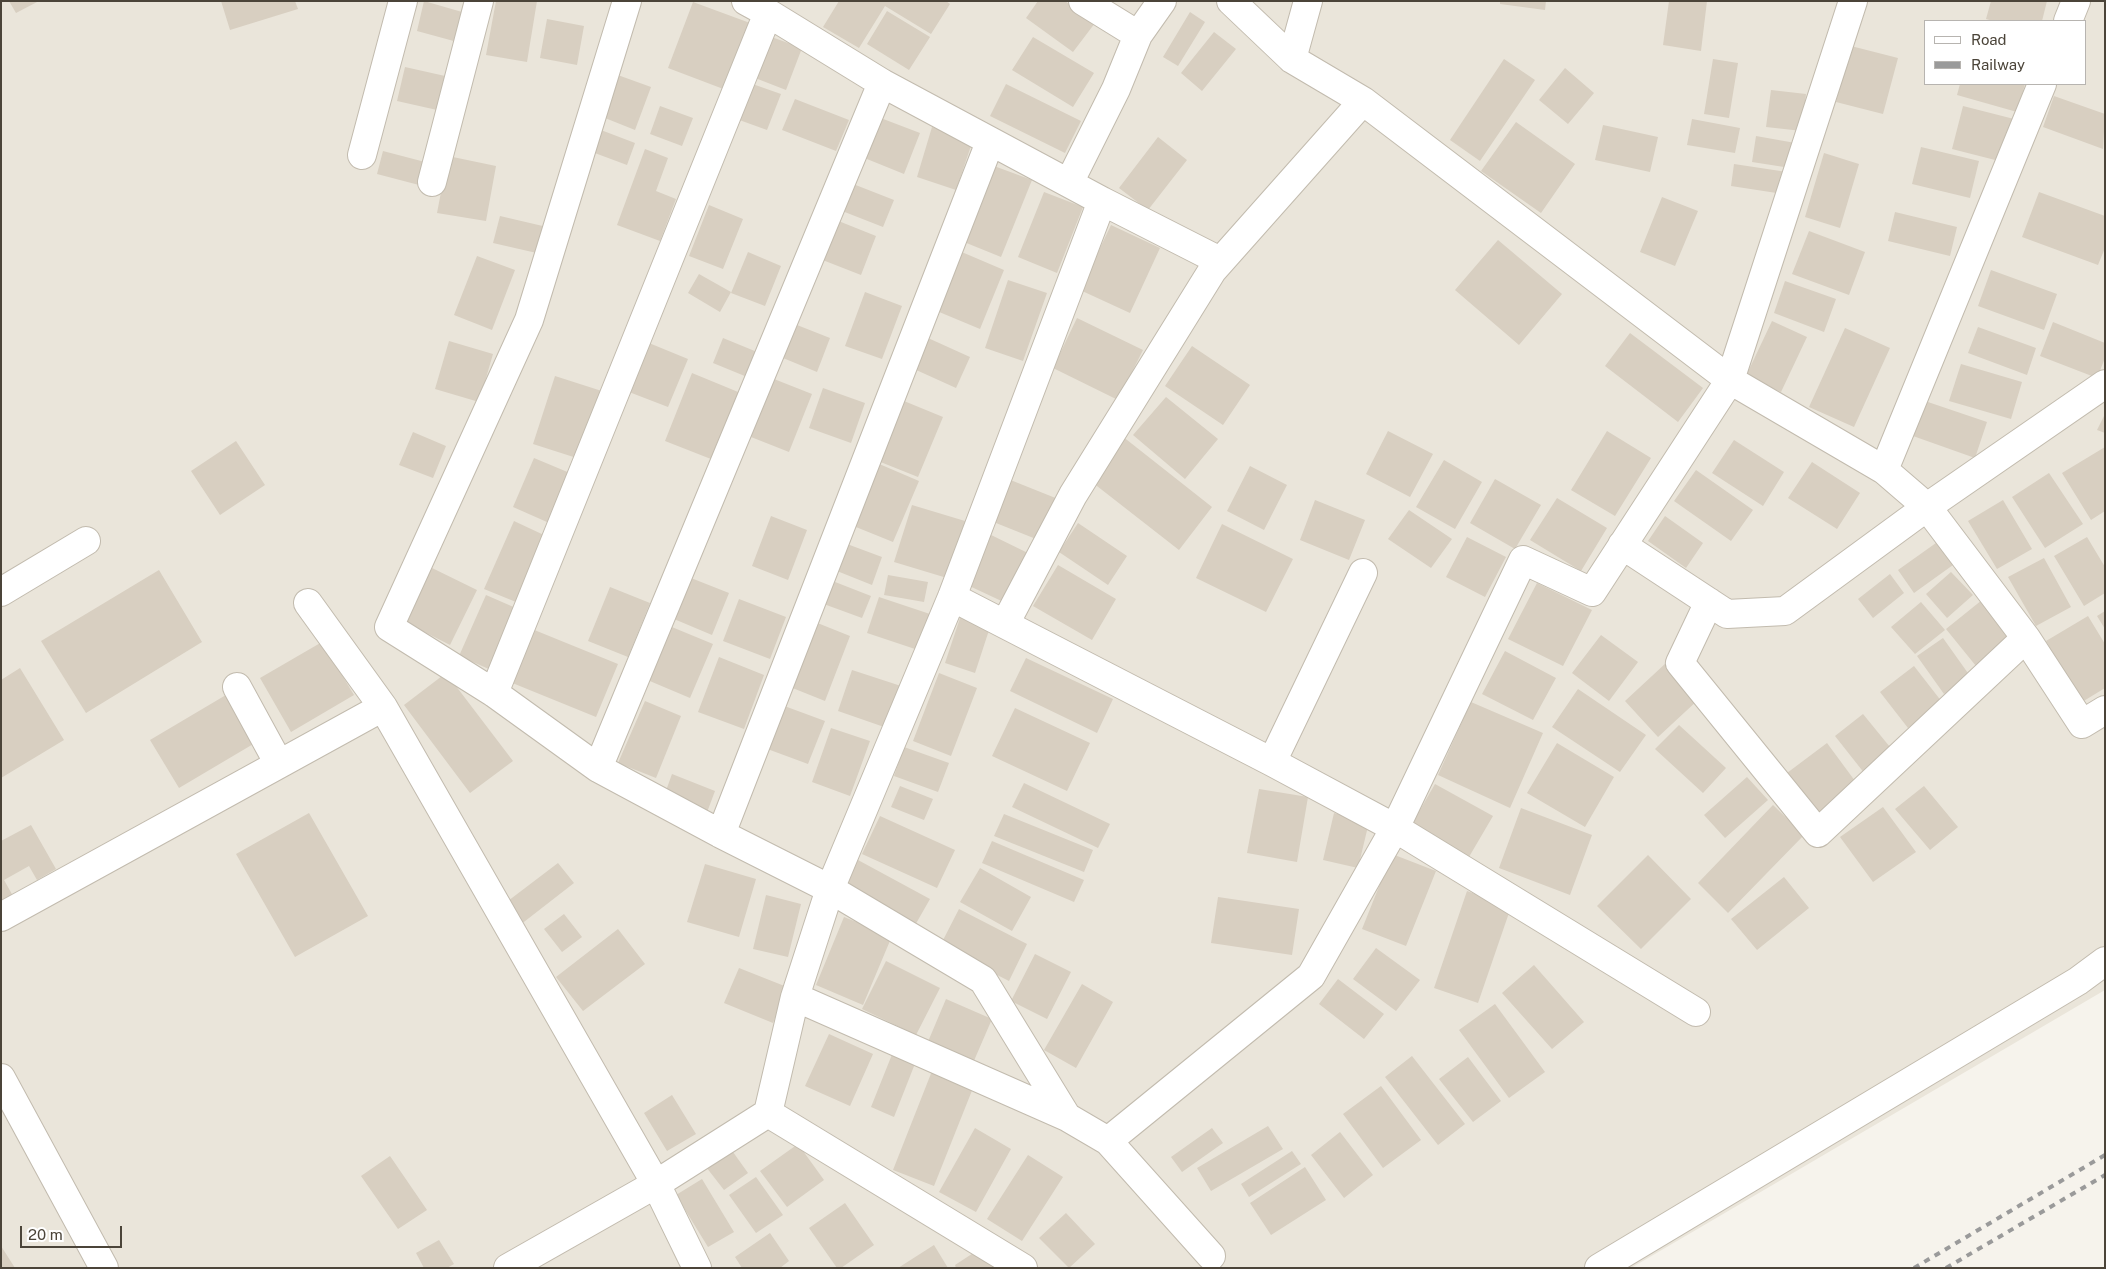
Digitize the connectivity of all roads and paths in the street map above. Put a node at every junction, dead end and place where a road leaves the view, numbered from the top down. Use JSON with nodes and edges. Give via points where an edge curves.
{"nodes":[{"id":1,"x":403,"y":1,"type":"edge"},
{"id":2,"x":479,"y":1,"type":"edge"},
{"id":3,"x":627,"y":1,"type":"edge"},
{"id":4,"x":1083,"y":1,"type":"edge"},
{"id":5,"x":1162,"y":1,"type":"edge"},
{"id":6,"x":1231,"y":1,"type":"edge"},
{"id":7,"x":1308,"y":1,"type":"edge"},
{"id":8,"x":1853,"y":1,"type":"edge"},
{"id":9,"x":2076,"y":1,"type":"edge"},
{"id":10,"x":757,"y":7,"type":"edge"},
{"id":11,"x":2068,"y":20,"type":"edge"},
{"id":12,"x":1138,"y":35,"type":"junction"},
{"id":13,"x":1292,"y":59,"type":"junction"},
{"id":14,"x":882,"y":84,"type":"junction"},
{"id":15,"x":2042,"y":85,"type":"edge"},
{"id":16,"x":1363,"y":101,"type":"junction"},
{"id":17,"x":990,"y":142,"type":"junction"},
{"id":18,"x":362,"y":155,"type":"dead end"},
{"id":19,"x":432,"y":182,"type":"dead end"},
{"id":20,"x":1069,"y":183,"type":"junction"},
{"id":21,"x":1102,"y":201,"type":"junction"},
{"id":22,"x":1220,"y":262,"type":"junction"},
{"id":23,"x":1730,"y":380,"type":"junction"},
{"id":24,"x":2105,"y":384,"type":"edge"},
{"id":25,"x":1884,"y":470,"type":"junction"},
{"id":26,"x":1927,"y":507,"type":"junction"},
{"id":27,"x":86,"y":541,"type":"dead end"},
{"id":28,"x":1622,"y":545,"type":"junction"},
{"id":29,"x":1363,"y":573,"type":"dead end"},
{"id":30,"x":1,"y":592,"type":"edge"},
{"id":31,"x":952,"y":597,"type":"junction"},
{"id":32,"x":1709,"y":602,"type":"junction"},
{"id":33,"x":308,"y":603,"type":"dead end"},
{"id":34,"x":1004,"y":624,"type":"junction"},
{"id":35,"x":2026,"y":638,"type":"junction"},
{"id":36,"x":237,"y":688,"type":"dead end"},
{"id":37,"x":494,"y":693,"type":"junction"},
{"id":38,"x":383,"y":707,"type":"junction"},
{"id":39,"x":2105,"y":710,"type":"edge"},
{"id":40,"x":1272,"y":762,"type":"junction"},
{"id":41,"x":280,"y":764,"type":"junction"},
{"id":42,"x":598,"y":768,"type":"junction"},
{"id":43,"x":1395,"y":828,"type":"junction"},
{"id":44,"x":721,"y":834,"type":"junction"},
{"id":45,"x":830,"y":889,"type":"junction"},
{"id":46,"x":1,"y":917,"type":"edge"},
{"id":47,"x":2105,"y":961,"type":"edge"},
{"id":48,"x":795,"y":997,"type":"junction"},
{"id":49,"x":1696,"y":1012,"type":"dead end"},
{"id":50,"x":1,"y":1078,"type":"edge"},
{"id":51,"x":768,"y":1113,"type":"junction"},
{"id":52,"x":1067,"y":1117,"type":"junction"},
{"id":53,"x":1108,"y":1142,"type":"junction"},
{"id":54,"x":656,"y":1184,"type":"junction"},
{"id":55,"x":1211,"y":1256,"type":"dead end"},
{"id":56,"x":104,"y":1268,"type":"edge"},
{"id":57,"x":508,"y":1268,"type":"edge"},
{"id":58,"x":697,"y":1268,"type":"edge"},
{"id":59,"x":1023,"y":1268,"type":"edge"},
{"id":60,"x":1599,"y":1268,"type":"edge"}],
"edges":[{"from":1,"to":18,"type":"street"},
{"from":2,"to":19,"type":"street"},
{"from":3,"to":37,"type":"street","via":[[529,320],[389,627]]},
{"from":4,"to":12,"type":"street"},
{"from":5,"to":12,"type":"street"},
{"from":6,"to":13,"type":"street"},
{"from":7,"to":13,"type":"street"},
{"from":8,"to":23,"type":"street"},
{"from":9,"to":11,"type":"street"},
{"from":10,"to":14,"type":"street"},
{"from":10,"to":37,"type":"street"},
{"from":12,"to":20,"type":"street","via":[[1116,89]]},
{"from":13,"to":16,"type":"street"},
{"from":14,"to":17,"type":"street"},
{"from":14,"to":42,"type":"street"},
{"from":15,"to":25,"type":"street"},
{"from":16,"to":22,"type":"street"},
{"from":16,"to":23,"type":"street"},
{"from":17,"to":20,"type":"street"},
{"from":17,"to":44,"type":"street"},
{"from":20,"to":21,"type":"street"},
{"from":21,"to":22,"type":"street"},
{"from":21,"to":31,"type":"street"},
{"from":22,"to":34,"type":"street","via":[[1073,495]]},
{"from":23,"to":25,"type":"street"},
{"from":23,"to":28,"type":"street"},
{"from":24,"to":26,"type":"street"},
{"from":25,"to":26,"type":"street"},
{"from":26,"to":32,"type":"street","via":[[1785,611],[1727,614]]},
{"from":26,"to":35,"type":"street"},
{"from":27,"to":30,"type":"street"},
{"from":28,"to":32,"type":"street"},
{"from":28,"to":43,"type":"street","via":[[1592,592],[1523,560]]},
{"from":29,"to":40,"type":"street"},
{"from":31,"to":34,"type":"street"},
{"from":31,"to":45,"type":"street"},
{"from":32,"to":35,"type":"street","via":[[1680,663],[1818,834]]},
{"from":33,"to":38,"type":"street"},
{"from":34,"to":40,"type":"street"},
{"from":35,"to":39,"type":"street","via":[[2082,724]]},
{"from":36,"to":41,"type":"street"},
{"from":37,"to":42,"type":"street"},
{"from":38,"to":41,"type":"street"},
{"from":38,"to":54,"type":"street"},
{"from":40,"to":43,"type":"street"},
{"from":41,"to":46,"type":"street"},
{"from":42,"to":44,"type":"street"},
{"from":43,"to":49,"type":"street"},
{"from":43,"to":53,"type":"street","via":[[1311,976]]},
{"from":44,"to":45,"type":"street"},
{"from":45,"to":48,"type":"street"},
{"from":45,"to":52,"type":"street","via":[[983,980]]},
{"from":47,"to":60,"type":"street","via":[[2078,981]]},
{"from":48,"to":51,"type":"street"},
{"from":48,"to":52,"type":"street"},
{"from":50,"to":56,"type":"street"},
{"from":51,"to":54,"type":"street"},
{"from":51,"to":59,"type":"street"},
{"from":52,"to":53,"type":"street"},
{"from":53,"to":55,"type":"street"},
{"from":54,"to":57,"type":"street"},
{"from":54,"to":58,"type":"street"}]}
